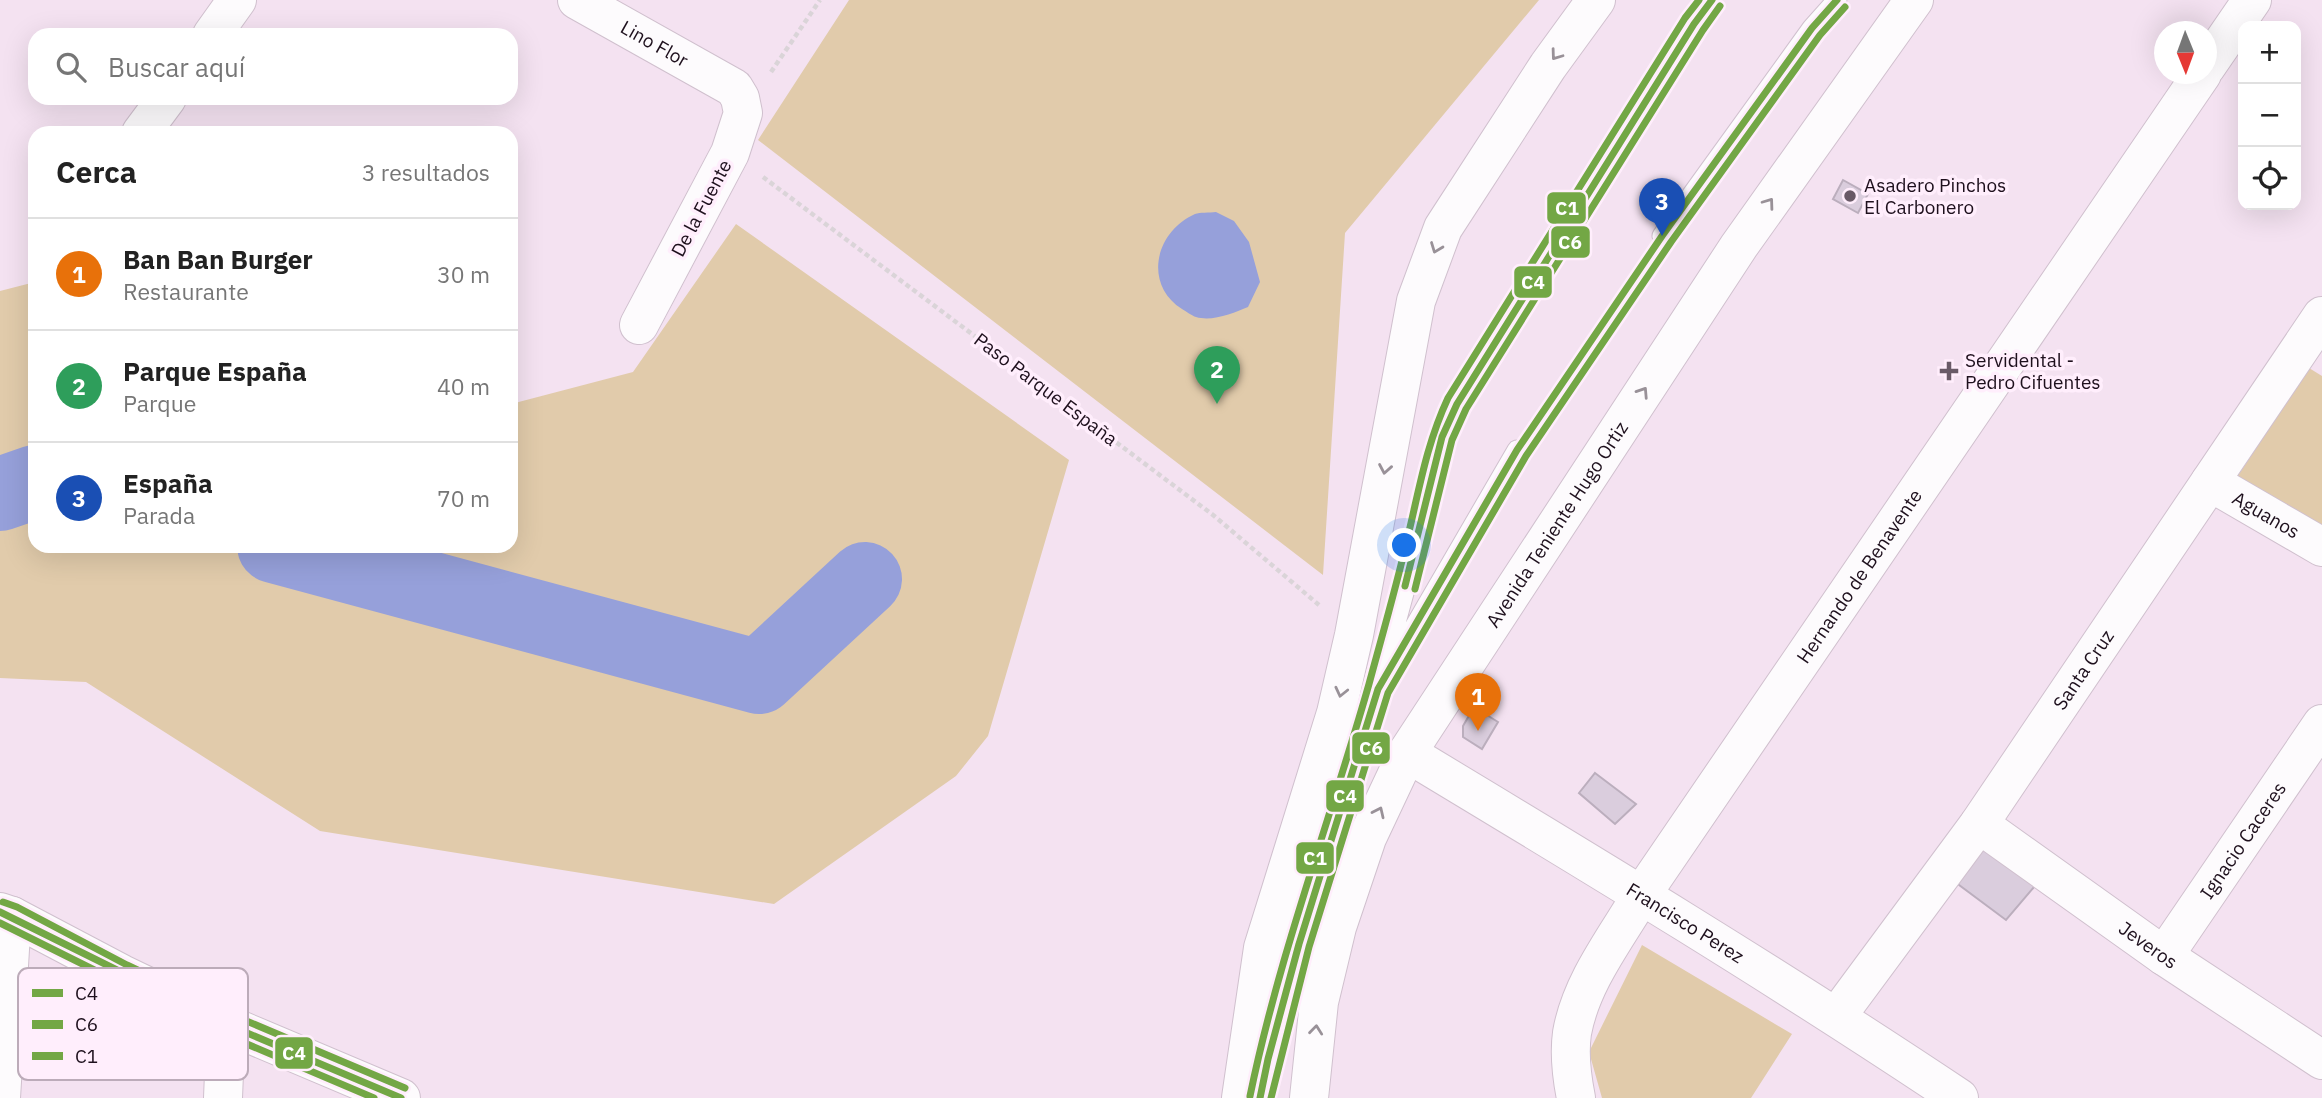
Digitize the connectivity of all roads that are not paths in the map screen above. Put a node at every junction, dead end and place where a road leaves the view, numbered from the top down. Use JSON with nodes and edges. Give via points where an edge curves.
{"nodes":[{"id":1,"x":237,"y":0,"type":"edge"},
{"id":2,"x":577,"y":0,"type":"edge"},
{"id":3,"x":1596,"y":0,"type":"edge"},
{"id":4,"x":1837,"y":0,"type":"edge"},
{"id":5,"x":1914,"y":0,"type":"edge"},
{"id":6,"x":2252,"y":0,"type":"edge"},
{"id":7,"x":1694,"y":24,"type":"dead end"},
{"id":8,"x":217,"y":28,"type":"edge"},
{"id":9,"x":2217,"y":52,"type":"edge"},
{"id":10,"x":2195,"y":84,"type":"edge"},
{"id":11,"x":739,"y":101,"type":"joint"},
{"id":12,"x":162,"y":105,"type":"edge"},
{"id":13,"x":146,"y":126,"type":"edge"},
{"id":14,"x":1662,"y":236,"type":"dead end"},
{"id":15,"x":2322,"y":316,"type":"edge"},
{"id":16,"x":639,"y":325,"type":"dead end"},
{"id":17,"x":1517,"y":450,"type":"dead end"},
{"id":18,"x":2210,"y":482,"type":"junction"},
{"id":19,"x":2322,"y":547,"type":"edge"},
{"id":20,"x":1378,"y":689,"type":"junction"},
{"id":21,"x":2322,"y":724,"type":"edge"},
{"id":22,"x":1406,"y":753,"type":"junction"},
{"id":23,"x":1979,"y":824,"type":"junction"},
{"id":24,"x":1642,"y":894,"type":"junction"},
{"id":25,"x":6,"y":914,"type":"edge"},
{"id":26,"x":2164,"y":956,"type":"junction"},
{"id":27,"x":110,"y":968,"type":"edge"},
{"id":28,"x":1837,"y":1016,"type":"junction"},
{"id":29,"x":248,"y":1033,"type":"edge"},
{"id":30,"x":2322,"y":1060,"type":"edge"},
{"id":31,"x":223,"y":1080,"type":"edge"},
{"id":32,"x":1308,"y":1096,"type":"edge"},
{"id":33,"x":1,"y":1098,"type":"edge"},
{"id":34,"x":222,"y":1098,"type":"edge"},
{"id":35,"x":401,"y":1098,"type":"edge"},
{"id":36,"x":1241,"y":1098,"type":"edge"},
{"id":37,"x":1261,"y":1098,"type":"edge"},
{"id":38,"x":1576,"y":1098,"type":"edge"},
{"id":39,"x":1959,"y":1098,"type":"edge"}],
"edges":[{"from":1,"to":8,"type":"street"},
{"from":2,"to":11,"type":"street","name":"Lino Flor"},
{"from":3,"to":36,"type":"street","one_way":true,"via":[[1443,228],[1416,301],[1354,635],[1336,713],[1263,948]]},
{"from":4,"to":14,"type":"lane"},
{"from":22,"to":5,"type":"street","name":"Avenida Teniente Hugo Ortiz","one_way":true,"via":[[1739,246]]},
{"from":6,"to":9,"type":"street"},
{"from":7,"to":20,"type":"lane","via":[[1457,404],[1442,437]]},
{"from":10,"to":24,"type":"street","name":"Hernando de Benavente"},
{"from":11,"to":16,"type":"street","name":"De la Fuente","via":[[730,153]]},
{"from":12,"to":13,"type":"street"},
{"from":15,"to":18,"type":"street","name":"Santa Cruz"},
{"from":17,"to":20,"type":"lane"},
{"from":18,"to":19,"type":"street","name":"Aguanos"},
{"from":18,"to":23,"type":"street","name":"Santa Cruz"},
{"from":20,"to":37,"type":"lane","via":[[1299,944]]},
{"from":21,"to":26,"type":"street","name":"Ignacio Caceres"},
{"from":22,"to":24,"type":"street","name":"Francisco Perez"},
{"from":32,"to":22,"type":"street","name":"Avenida Teniente Hugo Ortiz","one_way":true,"via":[[1319,1002],[1337,927],[1367,838]]},
{"from":23,"to":26,"type":"street","name":"Jeveros"},
{"from":23,"to":28,"type":"street","name":"Santa Cruz"},
{"from":24,"to":28,"type":"street","name":"Francisco Perez"},
{"from":24,"to":38,"type":"street","name":"Hernando de Benavente","via":[[1584,991],[1572,1035]]},
{"from":25,"to":27,"type":"street"},
{"from":25,"to":33,"type":"street"},
{"from":26,"to":30,"type":"street","name":"Jeveros"},
{"from":28,"to":39,"type":"street","name":"Francisco Perez"},
{"from":29,"to":35,"type":"street"},
{"from":31,"to":34,"type":"street"}]}
